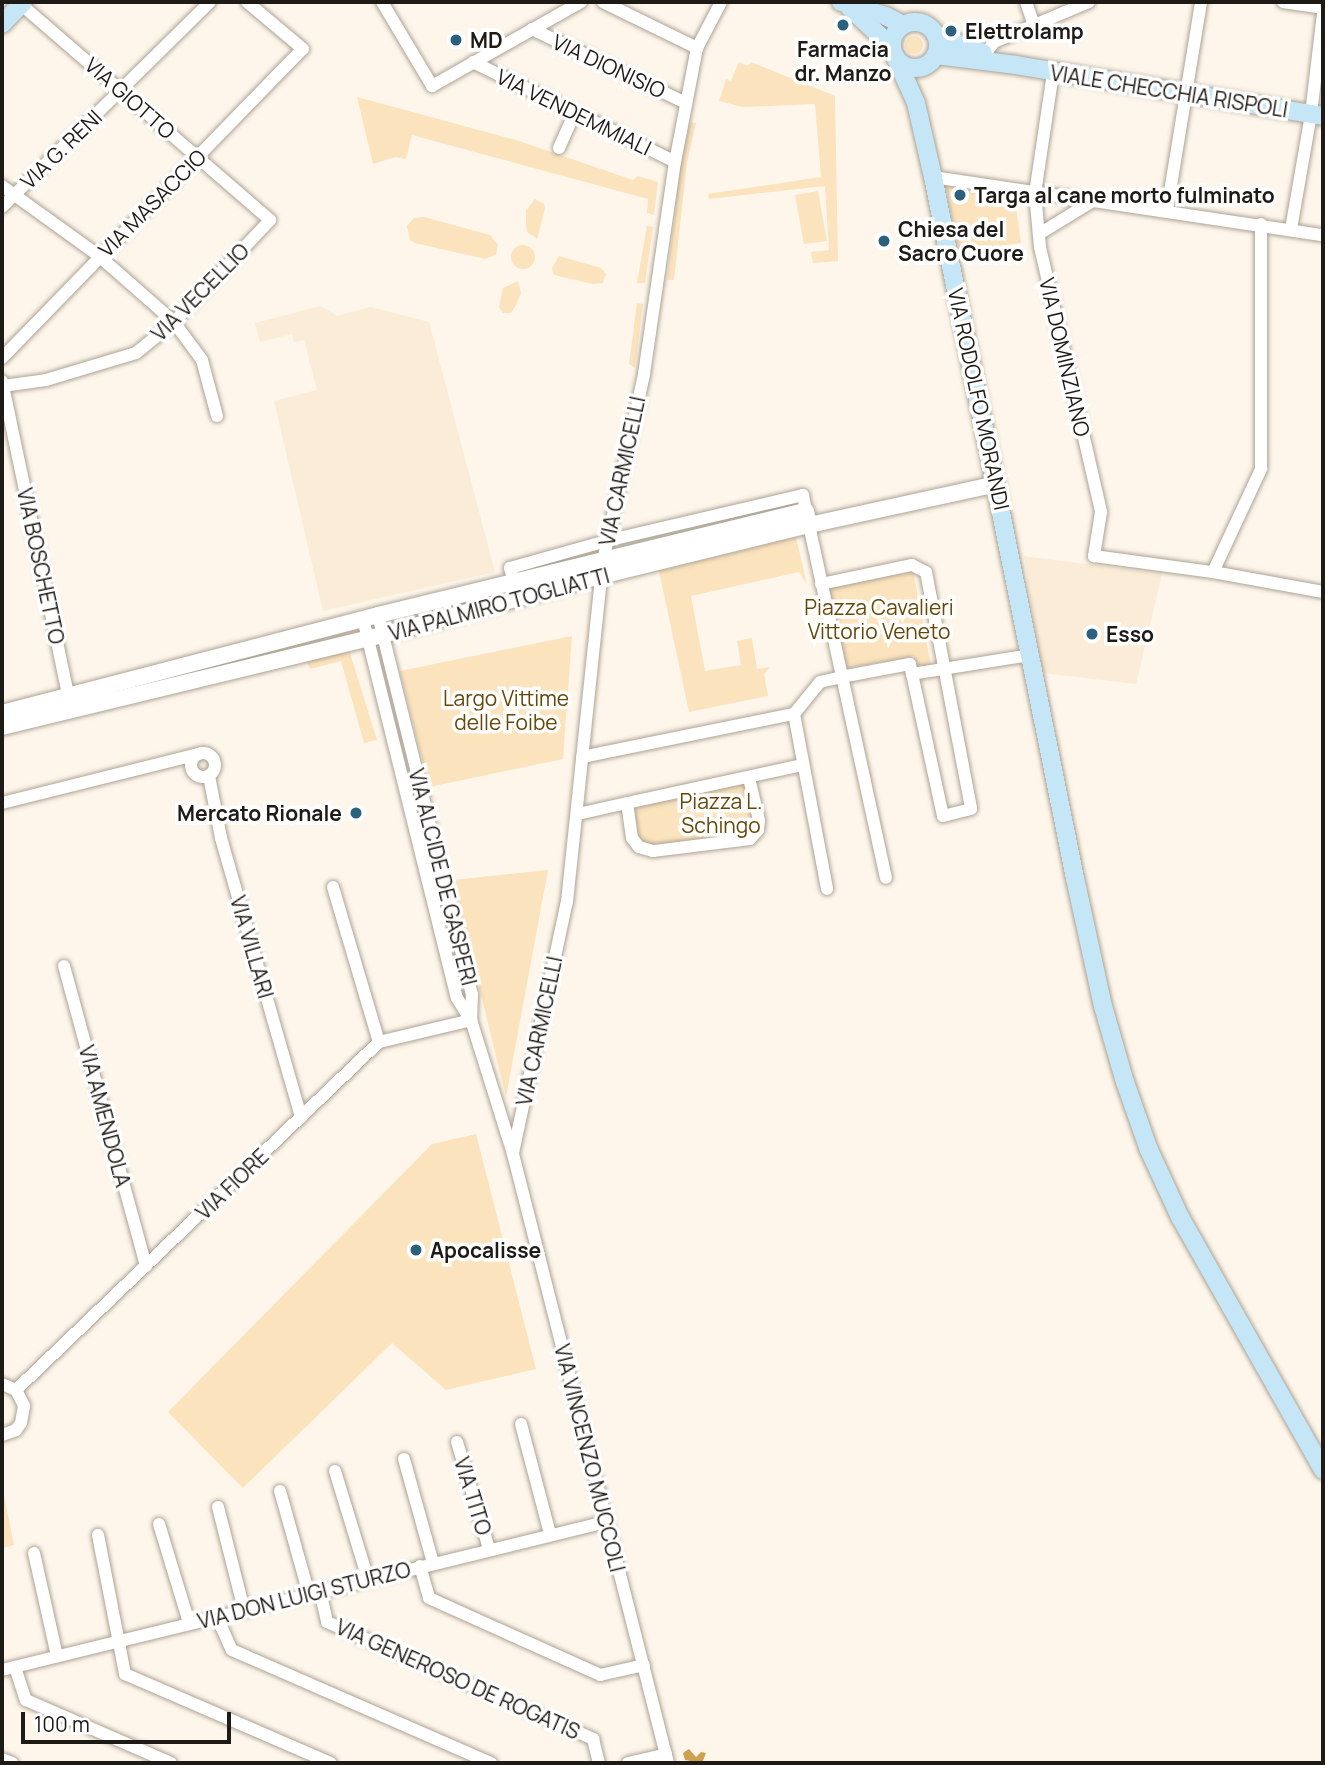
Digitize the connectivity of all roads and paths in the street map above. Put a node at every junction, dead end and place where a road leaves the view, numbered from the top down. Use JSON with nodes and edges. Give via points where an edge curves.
{"nodes":[{"id":1,"x":210,"y":2,"type":"edge"},
{"id":2,"x":247,"y":2,"type":"edge"},
{"id":3,"x":382,"y":2,"type":"edge"},
{"id":4,"x":581,"y":2,"type":"edge"},
{"id":5,"x":603,"y":2,"type":"edge"},
{"id":6,"x":721,"y":2,"type":"edge"},
{"id":7,"x":1026,"y":2,"type":"edge"},
{"id":8,"x":1089,"y":2,"type":"edge"},
{"id":9,"x":1201,"y":2,"type":"edge"},
{"id":10,"x":1283,"y":2,"type":"edge"},
{"id":11,"x":21,"y":3,"type":"edge"},
{"id":12,"x":842,"y":3,"type":"edge"},
{"id":13,"x":1323,"y":8,"type":"edge"},
{"id":14,"x":881,"y":9,"type":"edge"},
{"id":15,"x":1323,"y":14,"type":"edge"},
{"id":16,"x":2,"y":24,"type":"edge"},
{"id":17,"x":903,"y":25,"type":"junction"},
{"id":18,"x":1034,"y":25,"type":"junction"},
{"id":19,"x":532,"y":29,"type":"junction"},
{"id":20,"x":936,"y":35,"type":"junction"},
{"id":21,"x":697,"y":48,"type":"junction"},
{"id":22,"x":893,"y":52,"type":"junction"},
{"id":23,"x":985,"y":54,"type":"junction"},
{"id":24,"x":928,"y":61,"type":"junction"},
{"id":25,"x":473,"y":62,"type":"junction"},
{"id":26,"x":1016,"y":65,"type":"junction"},
{"id":27,"x":1052,"y":73,"type":"junction"},
{"id":28,"x":121,"y":90,"type":"junction"},
{"id":29,"x":1185,"y":94,"type":"junction"},
{"id":30,"x":686,"y":103,"type":"junction"},
{"id":31,"x":916,"y":103,"type":"junction"},
{"id":32,"x":575,"y":112,"type":"junction"},
{"id":33,"x":1317,"y":115,"type":"edge"},
{"id":34,"x":559,"y":148,"type":"dead end"},
{"id":35,"x":198,"y":158,"type":"junction"},
{"id":36,"x":674,"y":162,"type":"junction"},
{"id":37,"x":933,"y":177,"type":"junction"},
{"id":38,"x":2,"y":186,"type":"edge"},
{"id":39,"x":1035,"y":193,"type":"junction"},
{"id":40,"x":14,"y":196,"type":"junction"},
{"id":41,"x":1091,"y":202,"type":"junction"},
{"id":42,"x":2,"y":207,"type":"edge"},
{"id":43,"x":1167,"y":210,"type":"junction"},
{"id":44,"x":270,"y":220,"type":"joint"},
{"id":45,"x":1261,"y":224,"type":"junction"},
{"id":46,"x":1291,"y":229,"type":"junction"},
{"id":47,"x":1039,"y":234,"type":"junction"},
{"id":48,"x":1323,"y":235,"type":"edge"},
{"id":49,"x":99,"y":256,"type":"junction"},
{"id":50,"x":174,"y":322,"type":"junction"},
{"id":51,"x":2,"y":358,"type":"edge"},
{"id":52,"x":2,"y":384,"type":"edge"},
{"id":53,"x":217,"y":415,"type":"dead end"},
{"id":54,"x":997,"y":484,"type":"junction"},
{"id":55,"x":808,"y":518,"type":"junction"},
{"id":56,"x":606,"y":541,"type":"junction"},
{"id":57,"x":602,"y":568,"type":"junction"},
{"id":58,"x":1213,"y":572,"type":"junction"},
{"id":59,"x":821,"y":584,"type":"junction"},
{"id":60,"x":517,"y":591,"type":"junction"},
{"id":61,"x":1323,"y":592,"type":"edge"},
{"id":62,"x":370,"y":617,"type":"junction"},
{"id":63,"x":375,"y":637,"type":"junction"},
{"id":64,"x":1031,"y":654,"type":"junction"},
{"id":65,"x":944,"y":668,"type":"junction"},
{"id":66,"x":912,"y":674,"type":"junction"},
{"id":67,"x":841,"y":677,"type":"junction"},
{"id":68,"x":70,"y":702,"type":"junction"},
{"id":69,"x":2,"y":713,"type":"edge"},
{"id":70,"x":794,"y":714,"type":"junction"},
{"id":71,"x":2,"y":727,"type":"edge"},
{"id":72,"x":582,"y":757,"type":"junction"},
{"id":73,"x":803,"y":765,"type":"junction"},
{"id":74,"x":749,"y":778,"type":"junction"},
{"id":75,"x":2,"y":803,"type":"edge"},
{"id":76,"x":627,"y":803,"type":"junction"},
{"id":77,"x":578,"y":814,"type":"junction"},
{"id":78,"x":886,"y":878,"type":"dead end"},
{"id":79,"x":333,"y":887,"type":"dead end"},
{"id":80,"x":827,"y":890,"type":"dead end"},
{"id":81,"x":64,"y":966,"type":"dead end"},
{"id":82,"x":471,"y":1020,"type":"junction"},
{"id":83,"x":379,"y":1042,"type":"junction"},
{"id":84,"x":301,"y":1117,"type":"junction"},
{"id":85,"x":513,"y":1154,"type":"junction"},
{"id":86,"x":146,"y":1266,"type":"junction"},
{"id":87,"x":2,"y":1384,"type":"edge"},
{"id":88,"x":16,"y":1390,"type":"junction"},
{"id":89,"x":521,"y":1424,"type":"dead end"},
{"id":90,"x":2,"y":1435,"type":"edge"},
{"id":91,"x":457,"y":1442,"type":"dead end"},
{"id":92,"x":404,"y":1459,"type":"dead end"},
{"id":93,"x":1323,"y":1470,"type":"edge"},
{"id":94,"x":335,"y":1471,"type":"dead end"},
{"id":95,"x":280,"y":1491,"type":"dead end"},
{"id":96,"x":218,"y":1507,"type":"dead end"},
{"id":97,"x":606,"y":1522,"type":"junction"},
{"id":98,"x":159,"y":1524,"type":"dead end"},
{"id":99,"x":550,"y":1534,"type":"junction"},
{"id":100,"x":98,"y":1535,"type":"dead end"},
{"id":101,"x":489,"y":1549,"type":"junction"},
{"id":102,"x":34,"y":1553,"type":"dead end"},
{"id":103,"x":426,"y":1565,"type":"junction"},
{"id":104,"x":368,"y":1579,"type":"junction"},
{"id":105,"x":314,"y":1593,"type":"junction"},
{"id":106,"x":244,"y":1610,"type":"junction"},
{"id":107,"x":217,"y":1617,"type":"junction"},
{"id":108,"x":189,"y":1623,"type":"junction"},
{"id":109,"x":117,"y":1642,"type":"junction"},
{"id":110,"x":57,"y":1656,"type":"junction"},
{"id":111,"x":643,"y":1665,"type":"junction"},
{"id":112,"x":6,"y":1666,"type":"edge"},
{"id":113,"x":667,"y":1758,"type":"edge"},
{"id":114,"x":2,"y":1759,"type":"edge"},
{"id":115,"x":12,"y":1763,"type":"edge"},
{"id":116,"x":171,"y":1763,"type":"edge"},
{"id":117,"x":331,"y":1763,"type":"edge"},
{"id":118,"x":491,"y":1763,"type":"edge"},
{"id":119,"x":599,"y":1763,"type":"edge"},
{"id":120,"x":628,"y":1763,"type":"edge"}],
"edges":[{"from":1,"to":28,"type":"street","name":"VIA G. RENI"},
{"from":2,"to":35,"type":"street","name":"VIA MASACCIO","via":[[303,50]]},
{"from":3,"to":25,"type":"street","via":[[432,86]]},
{"from":4,"to":19,"type":"street"},
{"from":5,"to":21,"type":"street"},
{"from":6,"to":21,"type":"street","name":"VIA CARMICELLI"},
{"from":7,"to":18,"type":"street"},
{"from":8,"to":18,"type":"street"},
{"from":9,"to":29,"type":"street"},
{"from":10,"to":13,"type":"street"},
{"from":11,"to":16,"type":"main road"},
{"from":11,"to":28,"type":"street","name":"VIA GIOTTO"},
{"from":12,"to":14,"type":"main road","name":"VIALE CHECCHIA RISPOLI"},
{"from":12,"to":22,"type":"main road","name":"VIALE CHECCHIA RISPOLI"},
{"from":14,"to":17,"type":"main road","name":"VIALE CHECCHIA RISPOLI"},
{"from":15,"to":33,"type":"street"},
{"from":17,"to":20,"type":"main road","name":"VIALE CHECCHIA RISPOLI","via":[[918,21]]},
{"from":17,"to":22,"type":"main road","via":[[894,34]]},
{"from":18,"to":23,"type":"street","via":[[994,42]]},
{"from":19,"to":25,"type":"street"},
{"from":19,"to":30,"type":"street","name":"VIA DIONISIO"},
{"from":20,"to":23,"type":"main road","name":"VIALE CHECCHIA RISPOLI"},
{"from":20,"to":24,"type":"main road"},
{"from":21,"to":30,"type":"street","name":"VIA CARMICELLI"},
{"from":22,"to":24,"type":"main road","name":"VIALE CHECCHIA RISPOLI","via":[[906,66]]},
{"from":22,"to":31,"type":"main road","name":"VIA RODOLFO MORANDI"},
{"from":23,"to":26,"type":"main road","name":"VIALE CHECCHIA RISPOLI"},
{"from":24,"to":26,"type":"main road","name":"VIALE CHECCHIA RISPOLI"},
{"from":24,"to":31,"type":"main road","name":"VIA RODOLFO MORANDI"},
{"from":25,"to":32,"type":"street","name":"VIA VENDEMMIALI"},
{"from":26,"to":27,"type":"main road","name":"VIALE CHECCHIA RISPOLI"},
{"from":27,"to":29,"type":"main road","name":"VIALE CHECCHIA RISPOLI"},
{"from":27,"to":39,"type":"street","name":"VIA DOMINZIANO"},
{"from":28,"to":35,"type":"street","name":"VIA GIOTTO"},
{"from":28,"to":40,"type":"street","name":"VIA G. RENI"},
{"from":29,"to":33,"type":"main road","name":"VIALE CHECCHIA RISPOLI"},
{"from":29,"to":43,"type":"street"},
{"from":30,"to":36,"type":"street","name":"VIA CARMICELLI"},
{"from":31,"to":37,"type":"main road","name":"VIA RODOLFO MORANDI"},
{"from":32,"to":34,"type":"street"},
{"from":32,"to":36,"type":"street","name":"VIA VENDEMMIALI"},
{"from":33,"to":46,"type":"street"},
{"from":35,"to":44,"type":"street","name":"VIA GIOTTO"},
{"from":35,"to":49,"type":"street","name":"VIA MASACCIO"},
{"from":36,"to":56,"type":"street","name":"VIA CARMICELLI","via":[[644,374]]},
{"from":37,"to":39,"type":"street"},
{"from":37,"to":54,"type":"main road","name":"VIA RODOLFO MORANDI"},
{"from":38,"to":40,"type":"street"},
{"from":39,"to":41,"type":"street"},
{"from":39,"to":47,"type":"street","name":"VIA DOMINZIANO"},
{"from":40,"to":42,"type":"street","name":"VIA G. RENI"},
{"from":40,"to":49,"type":"street"},
{"from":41,"to":43,"type":"street"},
{"from":41,"to":47,"type":"street"},
{"from":43,"to":45,"type":"street"},
{"from":44,"to":50,"type":"street","name":"VIA VECELLIO"},
{"from":45,"to":46,"type":"street"},
{"from":45,"to":58,"type":"street","via":[[1261,469]]},
{"from":46,"to":48,"type":"street"},
{"from":47,"to":58,"type":"street","name":"VIA DOMINZIANO","via":[[1101,512],[1094,556]]},
{"from":49,"to":50,"type":"street"},
{"from":49,"to":51,"type":"street","name":"VIA MASACCIO"},
{"from":50,"to":52,"type":"street","name":"VIA VECELLIO","via":[[136,353],[46,380]]},
{"from":50,"to":53,"type":"street","via":[[202,360]]},
{"from":52,"to":68,"type":"street","name":"VIA BOSCHETTO"},
{"from":54,"to":55,"type":"street","name":"VIA PALMIRO TOGLIATTI"},
{"from":54,"to":64,"type":"main road","name":"VIA RODOLFO MORANDI"},
{"from":55,"to":56,"type":"street","via":[[803,495]]},
{"from":55,"to":57,"type":"street","name":"VIA PALMIRO TOGLIATTI"},
{"from":55,"to":59,"type":"street"},
{"from":56,"to":57,"type":"street","name":"VIA CARMICELLI"},
{"from":56,"to":60,"type":"street","via":[[510,568]]},
{"from":57,"to":60,"type":"street","name":"VIA PALMIRO TOGLIATTI"},
{"from":57,"to":72,"type":"street","name":"VIA CARMICELLI"},
{"from":58,"to":61,"type":"street"},
{"from":59,"to":65,"type":"street","via":[[921,567],[926,572]]},
{"from":59,"to":67,"type":"street"},
{"from":60,"to":62,"type":"street","name":"VIA PALMIRO TOGLIATTI"},
{"from":60,"to":63,"type":"street","name":"VIA PALMIRO TOGLIATTI"},
{"from":62,"to":63,"type":"street","name":"VIA ALCIDE DE GASPERI"},
{"from":62,"to":68,"type":"street","name":"VIA PALMIRO TOGLIATTI"},
{"from":63,"to":68,"type":"street","name":"VIA PALMIRO TOGLIATTI"},
{"from":63,"to":82,"type":"street","name":"VIA ALCIDE DE GASPERI","via":[[457,998]]},
{"from":64,"to":65,"type":"street"},
{"from":64,"to":93,"type":"main road","name":"VIA RODOLFO MORANDI","via":[[1103,1006],[1136,1116],[1180,1217]]},
{"from":65,"to":66,"type":"street"},
{"from":65,"to":66,"type":"street","via":[[971,809],[943,816]]},
{"from":66,"to":67,"type":"street","via":[[910,664]]},
{"from":67,"to":70,"type":"street","via":[[820,682]]},
{"from":67,"to":78,"type":"street"},
{"from":68,"to":69,"type":"street","name":"VIA PALMIRO TOGLIATTI"},
{"from":68,"to":71,"type":"street","name":"VIA PALMIRO TOGLIATTI"},
{"from":70,"to":72,"type":"street"},
{"from":70,"to":73,"type":"street"},
{"from":72,"to":77,"type":"street","name":"VIA CARMICELLI"},
{"from":73,"to":74,"type":"street"},
{"from":73,"to":80,"type":"street"},
{"from":74,"to":76,"type":"street"},
{"from":74,"to":76,"type":"street","via":[[759,820],[750,839],[653,851],[639,847],[632,838]]},
{"from":75,"to":84,"type":"street","name":"VIA VILLARI","via":[[198,754],[214,759],[215,769],[209,776],[221,838]]},
{"from":76,"to":77,"type":"street"},
{"from":77,"to":85,"type":"street","name":"VIA CARMICELLI","via":[[567,902]]},
{"from":79,"to":83,"type":"street"},
{"from":81,"to":86,"type":"street","name":"VIA AMENDOLA"},
{"from":82,"to":83,"type":"street"},
{"from":82,"to":85,"type":"street","name":"VIA ALCIDE DE GASPERI"},
{"from":83,"to":84,"type":"street","name":"VIA FIORE"},
{"from":84,"to":86,"type":"street","name":"VIA FIORE"},
{"from":85,"to":97,"type":"street","name":"VIA VINCENZO MUCCOLI"},
{"from":86,"to":88,"type":"street","name":"VIA FIORE"},
{"from":87,"to":88,"type":"street"},
{"from":88,"to":90,"type":"street","via":[[24,1414],[16,1430]]},
{"from":89,"to":99,"type":"street"},
{"from":91,"to":101,"type":"street","name":"VIA TITO"},
{"from":92,"to":103,"type":"street"},
{"from":94,"to":104,"type":"street"},
{"from":95,"to":105,"type":"street"},
{"from":96,"to":106,"type":"street"},
{"from":97,"to":99,"type":"street","name":"VIA DON LUIGI STURZO"},
{"from":97,"to":111,"type":"street","name":"VIA VINCENZO MUCCOLI"},
{"from":98,"to":108,"type":"street"},
{"from":99,"to":101,"type":"street","name":"VIA DON LUIGI STURZO"},
{"from":100,"to":109,"type":"street"},
{"from":101,"to":103,"type":"street","name":"VIA DON LUIGI STURZO"},
{"from":102,"to":110,"type":"street"},
{"from":103,"to":104,"type":"street","name":"VIA DON LUIGI STURZO"},
{"from":103,"to":111,"type":"street","via":[[429,1598],[600,1675]]},
{"from":104,"to":105,"type":"street","name":"VIA DON LUIGI STURZO"},
{"from":105,"to":106,"type":"street","name":"VIA DON LUIGI STURZO"},
{"from":105,"to":119,"type":"street","name":"VIA GENEROSO DE ROGATIS","via":[[327,1622],[593,1739]]},
{"from":106,"to":107,"type":"street","name":"VIA DON LUIGI STURZO"},
{"from":107,"to":108,"type":"street","name":"VIA DON LUIGI STURZO"},
{"from":107,"to":118,"type":"street","via":[[232,1650]]},
{"from":108,"to":109,"type":"street","name":"VIA DON LUIGI STURZO"},
{"from":109,"to":110,"type":"street","name":"VIA DON LUIGI STURZO"},
{"from":109,"to":117,"type":"street","via":[[125,1674]]},
{"from":110,"to":112,"type":"street","name":"VIA DON LUIGI STURZO"},
{"from":111,"to":113,"type":"street","name":"VIA VINCENZO MUCCOLI"},
{"from":112,"to":116,"type":"street","via":[[26,1700]]},
{"from":113,"to":120,"type":"street"},
{"from":114,"to":115,"type":"street"}]}
